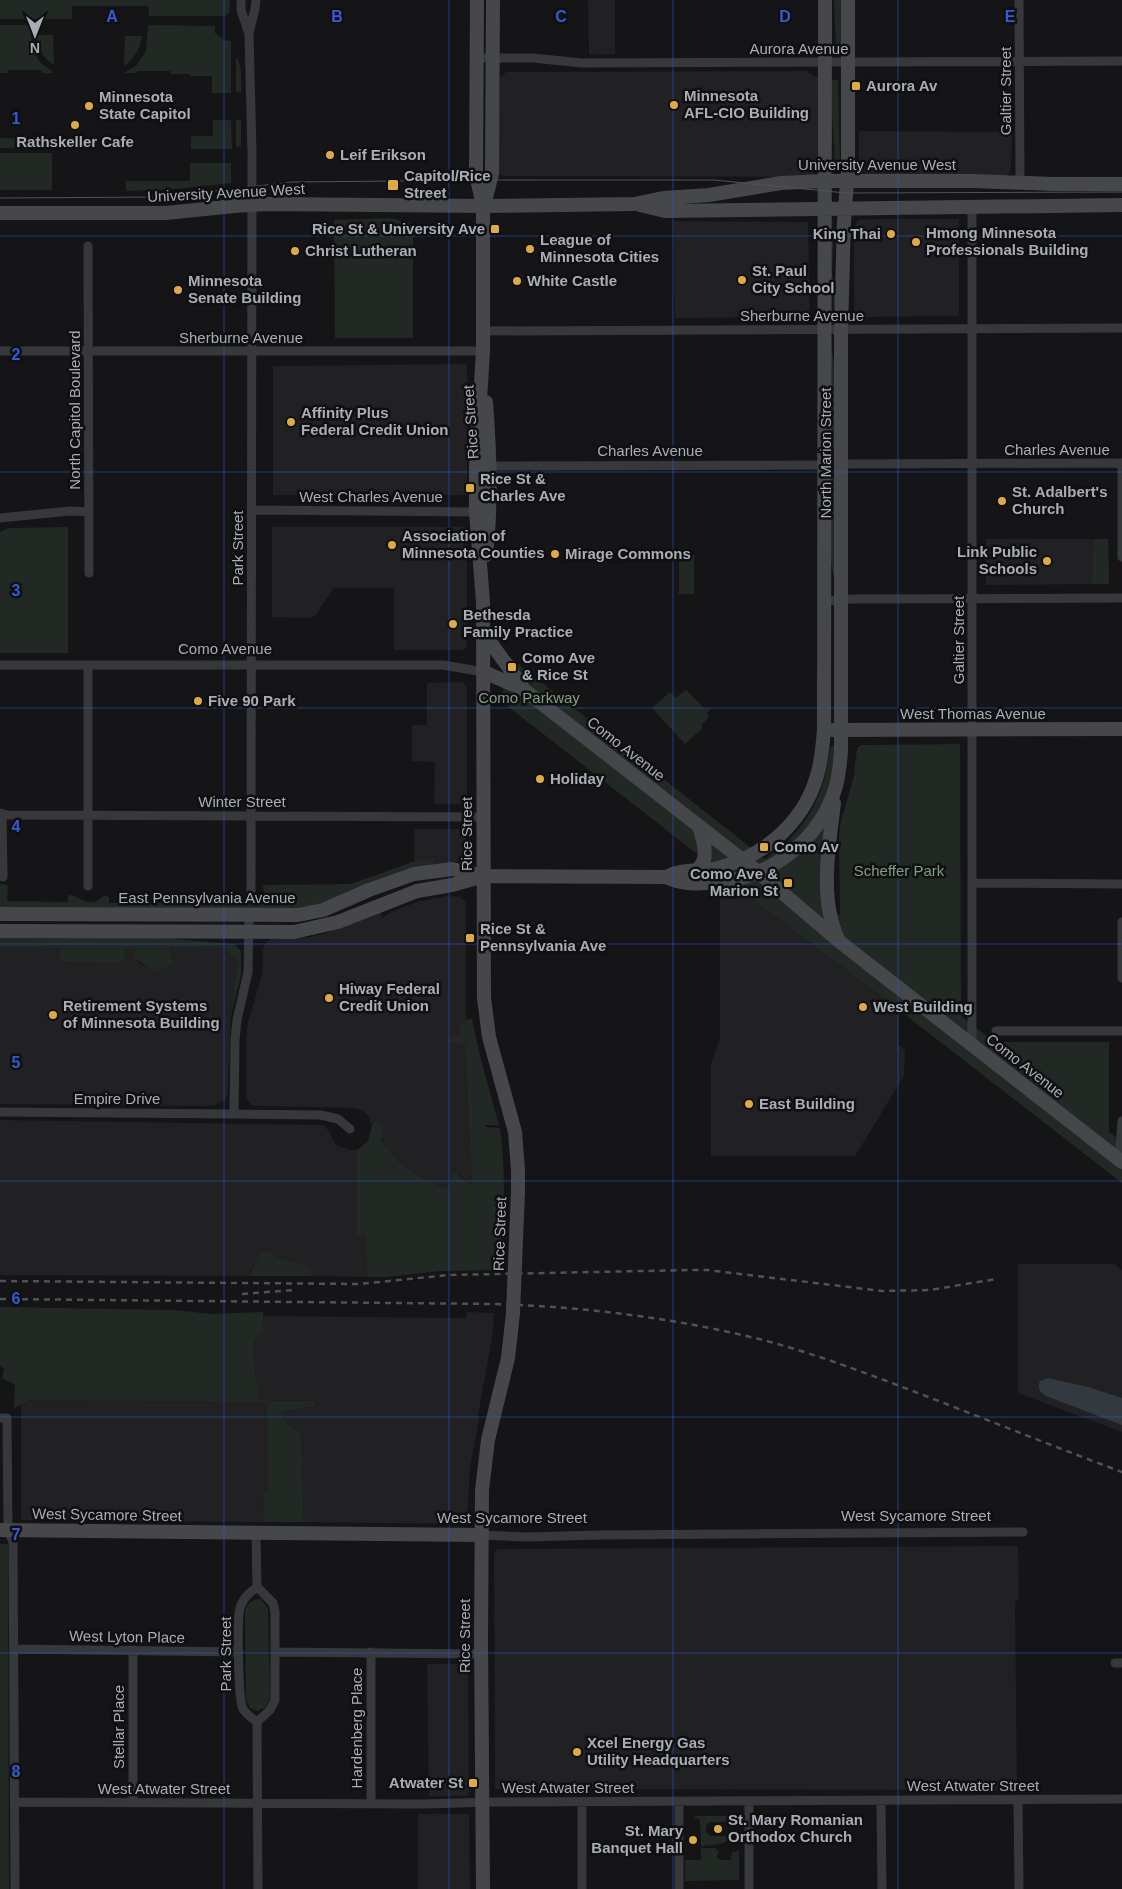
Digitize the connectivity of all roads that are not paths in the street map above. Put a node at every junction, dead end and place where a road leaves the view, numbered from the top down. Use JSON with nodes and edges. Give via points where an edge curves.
{"nodes":[{"id":1,"x":241,"y":0,"type":"edge"},
{"id":2,"x":256,"y":0,"type":"edge"},
{"id":3,"x":477,"y":0,"type":"edge"},
{"id":4,"x":493,"y":0,"type":"edge"},
{"id":5,"x":825,"y":0,"type":"edge"},
{"id":6,"x":848,"y":0,"type":"edge"},
{"id":7,"x":1019,"y":0,"type":"edge"},
{"id":8,"x":249,"y":34,"type":"junction"},
{"id":9,"x":477,"y":58,"type":"junction"},
{"id":10,"x":492,"y":58,"type":"junction"},
{"id":11,"x":1122,"y":61,"type":"edge"},
{"id":12,"x":1019,"y":62,"type":"junction"},
{"id":13,"x":824,"y":63,"type":"junction"},
{"id":14,"x":847,"y":63,"type":"junction"},
{"id":15,"x":825,"y":181,"type":"junction"},
{"id":16,"x":848,"y":181,"type":"junction"},
{"id":17,"x":1020,"y":183,"type":"junction"},
{"id":18,"x":1122,"y":184,"type":"edge"},
{"id":19,"x":634,"y":204,"type":"junction"},
{"id":20,"x":252,"y":205,"type":"junction"},
{"id":21,"x":1122,"y":205,"type":"edge"},
{"id":22,"x":484,"y":206,"type":"junction"},
{"id":23,"x":972,"y":206,"type":"junction"},
{"id":24,"x":845,"y":209,"type":"junction"},
{"id":25,"x":824,"y":210,"type":"junction"},
{"id":26,"x":0,"y":213,"type":"edge"},
{"id":27,"x":88,"y":246,"type":"dead end"},
{"id":28,"x":1122,"y":328,"type":"edge"},
{"id":29,"x":972,"y":329,"type":"junction"},
{"id":30,"x":824,"y":330,"type":"junction"},
{"id":31,"x":841,"y":330,"type":"junction"},
{"id":32,"x":483,"y":331,"type":"junction"},
{"id":33,"x":0,"y":351,"type":"edge"},
{"id":34,"x":483,"y":351,"type":"junction"},
{"id":35,"x":89,"y":352,"type":"junction"},
{"id":36,"x":251,"y":352,"type":"junction"},
{"id":37,"x":1122,"y":463,"type":"edge"},
{"id":38,"x":824,"y":464,"type":"junction"},
{"id":39,"x":842,"y":464,"type":"junction"},
{"id":40,"x":972,"y":464,"type":"junction"},
{"id":41,"x":476,"y":466,"type":"junction"},
{"id":42,"x":490,"y":466,"type":"junction"},
{"id":43,"x":252,"y":510,"type":"junction"},
{"id":44,"x":88,"y":512,"type":"junction"},
{"id":45,"x":483,"y":512,"type":"junction"},
{"id":46,"x":0,"y":518,"type":"edge"},
{"id":47,"x":1122,"y":557,"type":"edge"},
{"id":48,"x":89,"y":573,"type":"dead end"},
{"id":49,"x":972,"y":598,"type":"junction"},
{"id":50,"x":1122,"y":598,"type":"edge"},
{"id":51,"x":842,"y":600,"type":"junction"},
{"id":52,"x":824,"y":601,"type":"junction"},
{"id":53,"x":484,"y":632,"type":"junction"},
{"id":54,"x":0,"y":665,"type":"edge"},
{"id":55,"x":88,"y":665,"type":"junction"},
{"id":56,"x":252,"y":665,"type":"junction"},
{"id":57,"x":484,"y":672,"type":"junction"},
{"id":58,"x":524,"y":689,"type":"junction"},
{"id":59,"x":1122,"y":729,"type":"edge"},
{"id":60,"x":824,"y":730,"type":"junction"},
{"id":61,"x":841,"y":730,"type":"junction"},
{"id":62,"x":972,"y":730,"type":"junction"},
{"id":63,"x":836,"y":786,"type":"junction"},
{"id":64,"x":1,"y":813,"type":"edge"},
{"id":65,"x":88,"y":815,"type":"junction"},
{"id":66,"x":252,"y":816,"type":"junction"},
{"id":67,"x":483,"y":817,"type":"junction"},
{"id":68,"x":700,"y":827,"type":"junction"},
{"id":69,"x":742,"y":860,"type":"junction"},
{"id":70,"x":694,"y":871,"type":"junction"},
{"id":71,"x":758,"y":872,"type":"junction"},
{"id":72,"x":484,"y":876,"type":"junction"},
{"id":73,"x":666,"y":877,"type":"junction"},
{"id":74,"x":3,"y":878,"type":"dead end"},
{"id":75,"x":973,"y":883,"type":"junction"},
{"id":76,"x":1122,"y":884,"type":"edge"},
{"id":77,"x":88,"y":886,"type":"dead end"},
{"id":78,"x":251,"y":891,"type":"dead end"},
{"id":79,"x":4,"y":913,"type":"edge"},
{"id":80,"x":248,"y":916,"type":"junction"},
{"id":81,"x":1122,"y":922,"type":"edge"},
{"id":82,"x":0,"y":931,"type":"edge"},
{"id":83,"x":249,"y":932,"type":"junction"},
{"id":84,"x":840,"y":942,"type":"junction"},
{"id":85,"x":1122,"y":978,"type":"edge"},
{"id":86,"x":996,"y":1031,"type":"dead end"},
{"id":87,"x":1122,"y":1031,"type":"edge"},
{"id":88,"x":972,"y":1045,"type":"junction"},
{"id":89,"x":0,"y":1112,"type":"edge"},
{"id":90,"x":234,"y":1114,"type":"junction"},
{"id":91,"x":1122,"y":1121,"type":"edge"},
{"id":92,"x":350,"y":1129,"type":"dead end"},
{"id":93,"x":1121,"y":1161,"type":"edge"},
{"id":94,"x":4,"y":1418,"type":"edge"},
{"id":95,"x":4,"y":1530,"type":"edge"},
{"id":96,"x":1023,"y":1532,"type":"dead end"},
{"id":97,"x":256,"y":1533,"type":"junction"},
{"id":98,"x":481,"y":1535,"type":"junction"},
{"id":99,"x":257,"y":1587,"type":"junction"},
{"id":100,"x":14,"y":1649,"type":"junction"},
{"id":101,"x":133,"y":1650,"type":"junction"},
{"id":102,"x":240,"y":1652,"type":"junction"},
{"id":103,"x":275,"y":1652,"type":"junction"},
{"id":104,"x":371,"y":1652,"type":"junction"},
{"id":105,"x":481,"y":1654,"type":"junction"},
{"id":106,"x":257,"y":1722,"type":"junction"},
{"id":107,"x":1122,"y":1799,"type":"edge"},
{"id":108,"x":1018,"y":1800,"type":"junction"},
{"id":109,"x":749,"y":1801,"type":"junction"},
{"id":110,"x":881,"y":1801,"type":"junction"},
{"id":111,"x":15,"y":1802,"type":"junction"},
{"id":112,"x":582,"y":1802,"type":"junction"},
{"id":113,"x":679,"y":1802,"type":"junction"},
{"id":114,"x":133,"y":1803,"type":"junction"},
{"id":115,"x":482,"y":1803,"type":"junction"},
{"id":116,"x":257,"y":1804,"type":"junction"},
{"id":117,"x":371,"y":1804,"type":"junction"},
{"id":118,"x":15,"y":1889,"type":"edge"},
{"id":119,"x":258,"y":1889,"type":"edge"},
{"id":120,"x":483,"y":1889,"type":"edge"},
{"id":121,"x":582,"y":1889,"type":"edge"},
{"id":122,"x":680,"y":1889,"type":"edge"},
{"id":123,"x":749,"y":1889,"type":"edge"},
{"id":124,"x":882,"y":1889,"type":"edge"},
{"id":125,"x":1019,"y":1889,"type":"edge"}],
"edges":[{"from":1,"to":8,"type":"street"},
{"from":2,"to":8,"type":"street"},
{"from":3,"to":9,"type":"main road","name":"Rice Street"},
{"from":4,"to":10,"type":"main road","name":"Rice Street"},
{"from":5,"to":13,"type":"main road","name":"North Marion Street"},
{"from":6,"to":14,"type":"main road","name":"North Marion Street"},
{"from":7,"to":12,"type":"street","name":"Galtier Street"},
{"from":8,"to":20,"type":"street","name":"Park Street"},
{"from":9,"to":10,"type":"street","name":"Aurora Avenue"},
{"from":9,"to":22,"type":"main road","name":"Rice Street","via":[[476,174]]},
{"from":10,"to":13,"type":"street","name":"Aurora Avenue","via":[[582,63]]},
{"from":10,"to":22,"type":"main road","name":"Rice Street","via":[[492,174]]},
{"from":11,"to":12,"type":"street","name":"Aurora Avenue"},
{"from":12,"to":14,"type":"street","name":"Aurora Avenue"},
{"from":12,"to":17,"type":"street","name":"Galtier Street"},
{"from":13,"to":14,"type":"street","name":"Aurora Avenue"},
{"from":13,"to":15,"type":"main road","name":"North Marion Street"},
{"from":14,"to":16,"type":"main road","name":"North Marion Street"},
{"from":15,"to":16,"type":"main road","name":"University Avenue West"},
{"from":15,"to":19,"type":"main road","name":"University Avenue West","via":[[780,183]]},
{"from":15,"to":25,"type":"main road","name":"North Marion Street"},
{"from":16,"to":17,"type":"main road","name":"University Avenue West"},
{"from":16,"to":24,"type":"main road","name":"North Marion Street"},
{"from":17,"to":18,"type":"main road","name":"University Avenue West"},
{"from":19,"to":22,"type":"main road","name":"University Avenue West"},
{"from":19,"to":25,"type":"main road","name":"University Avenue West","via":[[665,210]]},
{"from":20,"to":22,"type":"main road","name":"University Avenue West"},
{"from":20,"to":26,"type":"main road","name":"University Avenue West","via":[[166,213]]},
{"from":20,"to":36,"type":"street","name":"Park Street"},
{"from":21,"to":23,"type":"main road","name":"University Avenue West"},
{"from":22,"to":32,"type":"main road","name":"Rice Street"},
{"from":23,"to":24,"type":"main road","name":"University Avenue West"},
{"from":23,"to":29,"type":"street","name":"Galtier Street"},
{"from":24,"to":25,"type":"main road","name":"University Avenue West"},
{"from":24,"to":31,"type":"main road","name":"North Marion Street"},
{"from":25,"to":30,"type":"main road","name":"North Marion Street"},
{"from":27,"to":35,"type":"street","name":"North Capitol Boulevard"},
{"from":28,"to":29,"type":"street","name":"Sherburne Avenue"},
{"from":29,"to":31,"type":"street","name":"Sherburne Avenue"},
{"from":29,"to":40,"type":"street","name":"Galtier Street"},
{"from":30,"to":31,"type":"street","name":"Sherburne Avenue"},
{"from":30,"to":32,"type":"street","name":"Sherburne Avenue"},
{"from":30,"to":38,"type":"main road","name":"North Marion Street"},
{"from":31,"to":39,"type":"main road","name":"North Marion Street"},
{"from":32,"to":34,"type":"main road","name":"Rice Street"},
{"from":33,"to":35,"type":"street","name":"Sherburne Avenue"},
{"from":34,"to":36,"type":"street","name":"Sherburne Avenue"},
{"from":34,"to":41,"type":"main road","name":"Rice Street"},
{"from":34,"to":42,"type":"main road","name":"Rice Street"},
{"from":35,"to":36,"type":"street","name":"Sherburne Avenue"},
{"from":35,"to":44,"type":"street","name":"North Capitol Boulevard"},
{"from":36,"to":43,"type":"street","name":"Park Street"},
{"from":37,"to":40,"type":"street","name":"Charles Avenue"},
{"from":37,"to":47,"type":"street"},
{"from":38,"to":42,"type":"street","name":"Charles Avenue"},
{"from":38,"to":52,"type":"main road","name":"North Marion Street"},
{"from":39,"to":40,"type":"street","name":"Charles Avenue"},
{"from":39,"to":51,"type":"main road","name":"North Marion Street"},
{"from":40,"to":49,"type":"street","name":"Galtier Street"},
{"from":41,"to":42,"type":"street","name":"Charles Avenue"},
{"from":41,"to":45,"type":"main road","name":"Rice Street"},
{"from":42,"to":45,"type":"main road","name":"Rice Street"},
{"from":43,"to":45,"type":"street","name":"West Charles Avenue"},
{"from":43,"to":56,"type":"street","name":"Park Street"},
{"from":44,"to":46,"type":"street"},
{"from":44,"to":48,"type":"street","name":"North Capitol Boulevard"},
{"from":45,"to":53,"type":"main road","name":"Rice Street"},
{"from":49,"to":50,"type":"street"},
{"from":49,"to":51,"type":"street"},
{"from":49,"to":62,"type":"street","name":"Galtier Street"},
{"from":51,"to":52,"type":"street"},
{"from":51,"to":61,"type":"main road","name":"North Marion Street"},
{"from":52,"to":60,"type":"main road","name":"North Marion Street"},
{"from":53,"to":57,"type":"main road","name":"Rice Street"},
{"from":53,"to":58,"type":"main road"},
{"from":54,"to":55,"type":"street","name":"Como Avenue"},
{"from":55,"to":56,"type":"street","name":"Como Avenue"},
{"from":55,"to":65,"type":"street"},
{"from":56,"to":57,"type":"street","name":"Como Avenue","via":[[443,665]]},
{"from":56,"to":66,"type":"street","name":"Park Street"},
{"from":57,"to":58,"type":"main road","name":"Como Avenue"},
{"from":57,"to":67,"type":"main road","name":"Rice Street"},
{"from":58,"to":68,"type":"main road","name":"Como Avenue"},
{"from":59,"to":62,"type":"main road","name":"West Thomas Avenue"},
{"from":60,"to":61,"type":"main road","name":"West Thomas Avenue"},
{"from":60,"to":69,"type":"main road","name":"North Marion Street","via":[[818,772],[800,811],[774,840]]},
{"from":61,"to":62,"type":"main road","name":"West Thomas Avenue"},
{"from":61,"to":63,"type":"main road","name":"North Marion Street"},
{"from":62,"to":75,"type":"street","name":"Galtier Street"},
{"from":63,"to":71,"type":"main road","name":"North Marion Street","via":[[823,816],[807,838],[786,856]]},
{"from":63,"to":84,"type":"main road","via":[[828,842],[828,902],[832,926]]},
{"from":64,"to":65,"type":"street","name":"Winter Street"},
{"from":64,"to":74,"type":"street"},
{"from":65,"to":66,"type":"street","name":"Winter Street"},
{"from":65,"to":77,"type":"street"},
{"from":66,"to":67,"type":"street","name":"Winter Street"},
{"from":66,"to":78,"type":"street","name":"Park Street"},
{"from":67,"to":72,"type":"main road","name":"Rice Street"},
{"from":68,"to":69,"type":"main road","name":"Como Avenue"},
{"from":68,"to":70,"type":"main road","via":[[704,858],[701,867]]},
{"from":69,"to":70,"type":"main road","name":"North Marion Street"},
{"from":69,"to":71,"type":"main road","name":"Como Avenue"},
{"from":70,"to":73,"type":"main road","name":"North Marion Street","via":[[677,872]]},
{"from":71,"to":73,"type":"main road","name":"North Marion Street","via":[[705,883],[678,883]]},
{"from":71,"to":84,"type":"main road","name":"Como Avenue"},
{"from":72,"to":73,"type":"main road"},
{"from":72,"to":80,"type":"main road","name":"East Pennsylvania Avenue","via":[[452,869],[429,871],[401,878],[323,910],[298,915]]},
{"from":72,"to":83,"type":"main road","via":[[407,894],[322,927],[294,932]]},
{"from":72,"to":98,"type":"main road","name":"Rice Street","bridge":true,"via":[[486,1022],[515,1132],[518,1192],[513,1313],[508,1358],[483,1466]]},
{"from":75,"to":76,"type":"street"},
{"from":75,"to":88,"type":"street","name":"Galtier Street"},
{"from":79,"to":80,"type":"main road","name":"East Pennsylvania Avenue"},
{"from":80,"to":83,"type":"street"},
{"from":81,"to":85,"type":"street"},
{"from":82,"to":83,"type":"main road"},
{"from":83,"to":90,"type":"street","via":[[248,972],[235,1040]]},
{"from":84,"to":88,"type":"main road","name":"Como Avenue"},
{"from":86,"to":87,"type":"street"},
{"from":88,"to":93,"type":"main road","name":"Como Avenue"},
{"from":89,"to":90,"type":"street","name":"Empire Drive"},
{"from":90,"to":92,"type":"street","name":"Empire Drive","via":[[320,1115],[338,1118]]},
{"from":91,"to":93,"type":"street"},
{"from":94,"to":95,"type":"street"},
{"from":95,"to":97,"type":"main road","name":"West Sycamore Street"},
{"from":95,"to":100,"type":"street","via":[[13,1542]]},
{"from":96,"to":98,"type":"street","name":"West Sycamore Street"},
{"from":97,"to":98,"type":"main road","name":"West Sycamore Street"},
{"from":97,"to":99,"type":"street"},
{"from":98,"to":105,"type":"main road","name":"Rice Street"},
{"from":99,"to":102,"type":"street","name":"Park Street","via":[[246,1596],[240,1609]]},
{"from":99,"to":103,"type":"street","via":[[273,1603]]},
{"from":100,"to":101,"type":"street","name":"West Lyton Place"},
{"from":100,"to":111,"type":"street"},
{"from":101,"to":102,"type":"street","name":"West Lyton Place"},
{"from":101,"to":114,"type":"street","name":"Stellar Place"},
{"from":102,"to":106,"type":"street","name":"Park Street","via":[[240,1700],[243,1709]]},
{"from":103,"to":104,"type":"street"},
{"from":103,"to":106,"type":"street","via":[[275,1700]]},
{"from":104,"to":105,"type":"street"},
{"from":104,"to":117,"type":"street","name":"Hardenberg Place"},
{"from":105,"to":115,"type":"main road","name":"Rice Street"},
{"from":106,"to":116,"type":"street"},
{"from":107,"to":108,"type":"street","name":"West Atwater Street"},
{"from":108,"to":110,"type":"street","name":"West Atwater Street"},
{"from":108,"to":125,"type":"street"},
{"from":109,"to":110,"type":"street","name":"West Atwater Street"},
{"from":109,"to":113,"type":"street","name":"West Atwater Street"},
{"from":109,"to":123,"type":"street"},
{"from":110,"to":124,"type":"street"},
{"from":111,"to":114,"type":"street","name":"West Atwater Street"},
{"from":111,"to":118,"type":"street"},
{"from":112,"to":113,"type":"street","name":"West Atwater Street"},
{"from":112,"to":115,"type":"street","name":"West Atwater Street"},
{"from":112,"to":121,"type":"street"},
{"from":113,"to":122,"type":"street"},
{"from":114,"to":116,"type":"street","name":"West Atwater Street"},
{"from":115,"to":117,"type":"street","name":"West Atwater Street"},
{"from":115,"to":120,"type":"main road","name":"Rice Street"},
{"from":116,"to":117,"type":"street","name":"West Atwater Street"},
{"from":116,"to":119,"type":"street"}]}
